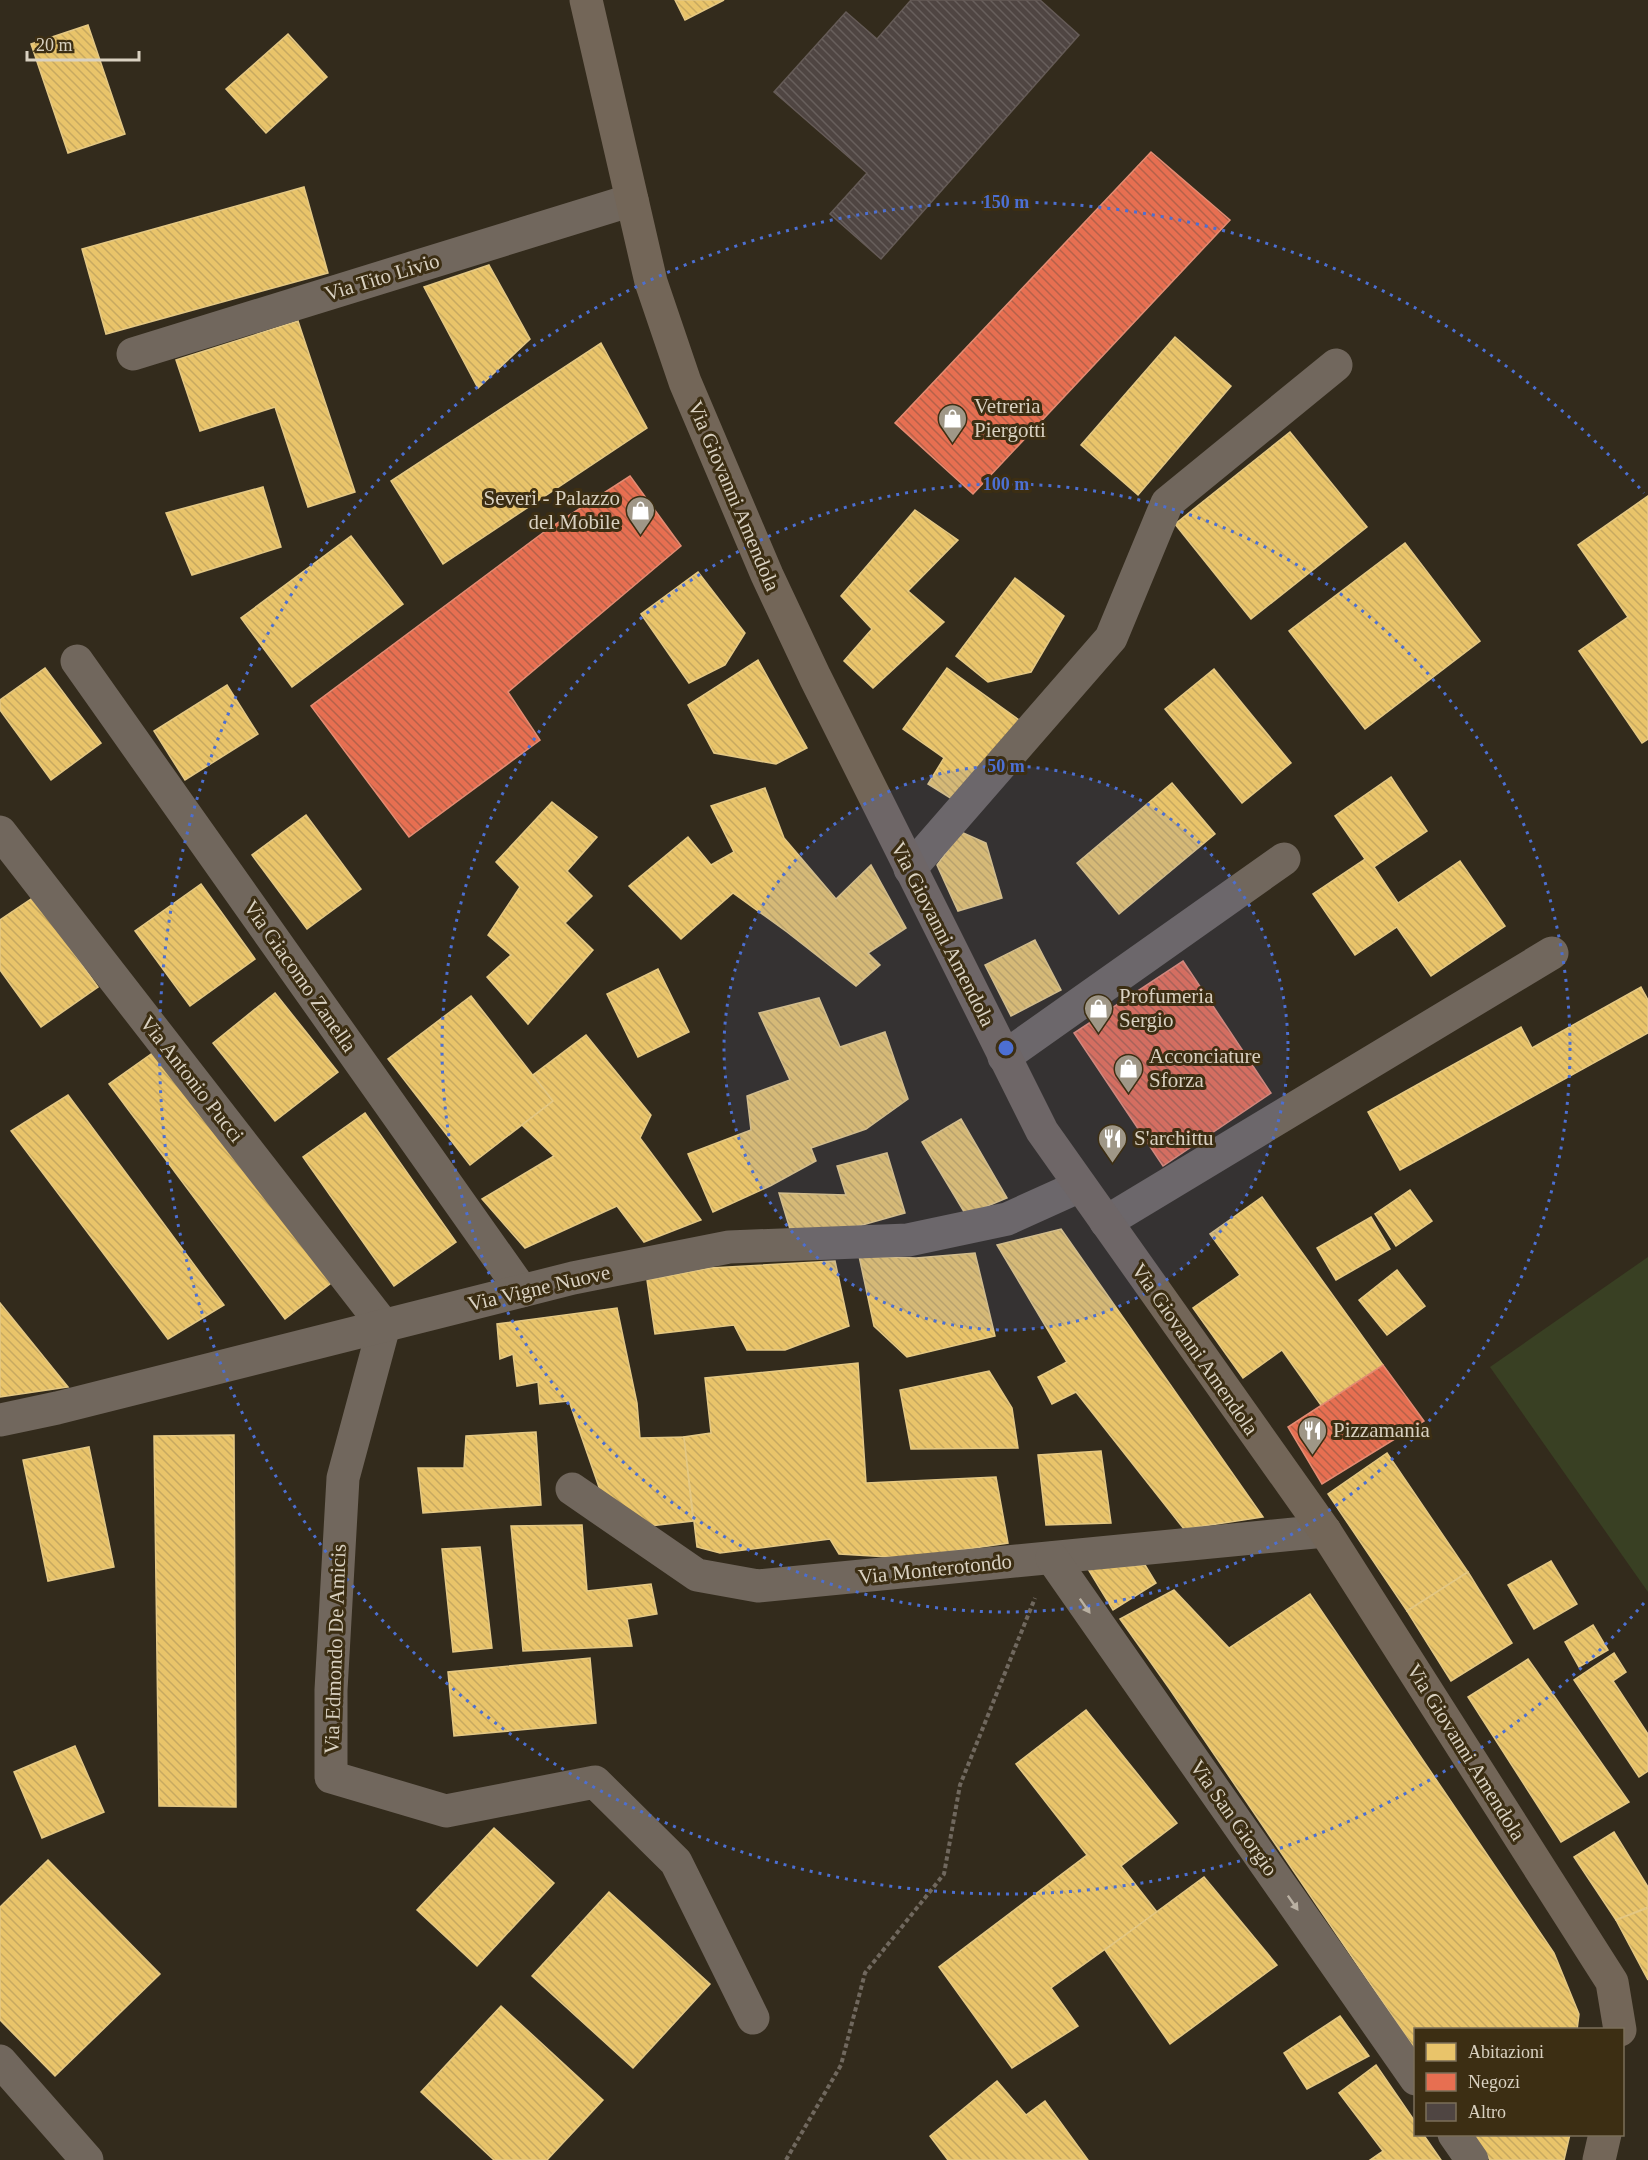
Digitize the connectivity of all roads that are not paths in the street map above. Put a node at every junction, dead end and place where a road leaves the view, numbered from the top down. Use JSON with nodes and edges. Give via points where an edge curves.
{"nodes":[{"id":1,"x":586,"y":0,"type":"edge"},
{"id":2,"x":632,"y":200,"type":"junction"},
{"id":3,"x":133,"y":354,"type":"dead end"},
{"id":4,"x":1336,"y":365,"type":"dead end"},
{"id":5,"x":77,"y":661,"type":"dead end"},
{"id":6,"x":0,"y":832,"type":"edge"},
{"id":7,"x":1284,"y":859,"type":"dead end"},
{"id":8,"x":910,"y":869,"type":"junction"},
{"id":9,"x":1552,"y":953,"type":"dead end"},
{"id":10,"x":1005,"y":1057,"type":"junction"},
{"id":11,"x":1080,"y":1186,"type":"junction"},
{"id":12,"x":1106,"y":1222,"type":"junction"},
{"id":13,"x":522,"y":1292,"type":"junction"},
{"id":14,"x":384,"y":1326,"type":"junction"},
{"id":15,"x":0,"y":1420,"type":"edge"},
{"id":16,"x":572,"y":1490,"type":"dead end"},
{"id":17,"x":1325,"y":1531,"type":"junction"},
{"id":18,"x":1052,"y":1558,"type":"junction"},
{"id":19,"x":753,"y":2018,"type":"dead end"},
{"id":20,"x":1620,"y":2028,"type":"edge"},
{"id":21,"x":0,"y":2061,"type":"edge"},
{"id":22,"x":1414,"y":2076,"type":"edge"},
{"id":23,"x":1455,"y":2136,"type":"edge"},
{"id":24,"x":87,"y":2160,"type":"edge"},
{"id":25,"x":1472,"y":2160,"type":"edge"}],
"edges":[{"from":1,"to":2,"type":"main road","name":"Via Giovanni Amendola"},
{"from":2,"to":3,"type":"street","name":"Via Tito Livio"},
{"from":2,"to":8,"type":"main road","name":"Via Giovanni Amendola","via":[[651,282],[685,382],[767,575]]},
{"from":4,"to":8,"type":"street","via":[[1167,503],[1111,638]]},
{"from":5,"to":13,"type":"street","name":"Via Giacomo Zanella"},
{"from":6,"to":14,"type":"street","name":"Via Antonio Pucci"},
{"from":7,"to":10,"type":"street"},
{"from":8,"to":10,"type":"main road","name":"Via Giovanni Amendola"},
{"from":9,"to":12,"type":"street"},
{"from":10,"to":11,"type":"main road","name":"Via Giovanni Amendola","via":[[1042,1131]]},
{"from":11,"to":12,"type":"main road","name":"Via Giovanni Amendola"},
{"from":11,"to":13,"type":"street","name":"Via Vigne Nuove","via":[[1007,1219],[908,1240],[729,1247]]},
{"from":12,"to":17,"type":"main road","name":"Via Giovanni Amendola"},
{"from":13,"to":14,"type":"street","name":"Via Vigne Nuove"},
{"from":14,"to":15,"type":"street","name":"Via Vigne Nuove"},
{"from":14,"to":19,"type":"street","name":"Via Edmondo De Amicis","via":[[343,1478],[331,1690],[331,1777],[446,1811],[595,1782],[676,1862]]},
{"from":16,"to":18,"type":"street","name":"Via Monterotondo","via":[[697,1575],[758,1586]]},
{"from":17,"to":18,"type":"street","name":"Via Monterotondo"},
{"from":17,"to":20,"type":"main road","name":"Via Giovanni Amendola","via":[[1612,1982]]},
{"from":18,"to":22,"type":"street","name":"Via San Giorgio","one_way":true},
{"from":21,"to":24,"type":"street"},
{"from":23,"to":25,"type":"street"}]}
